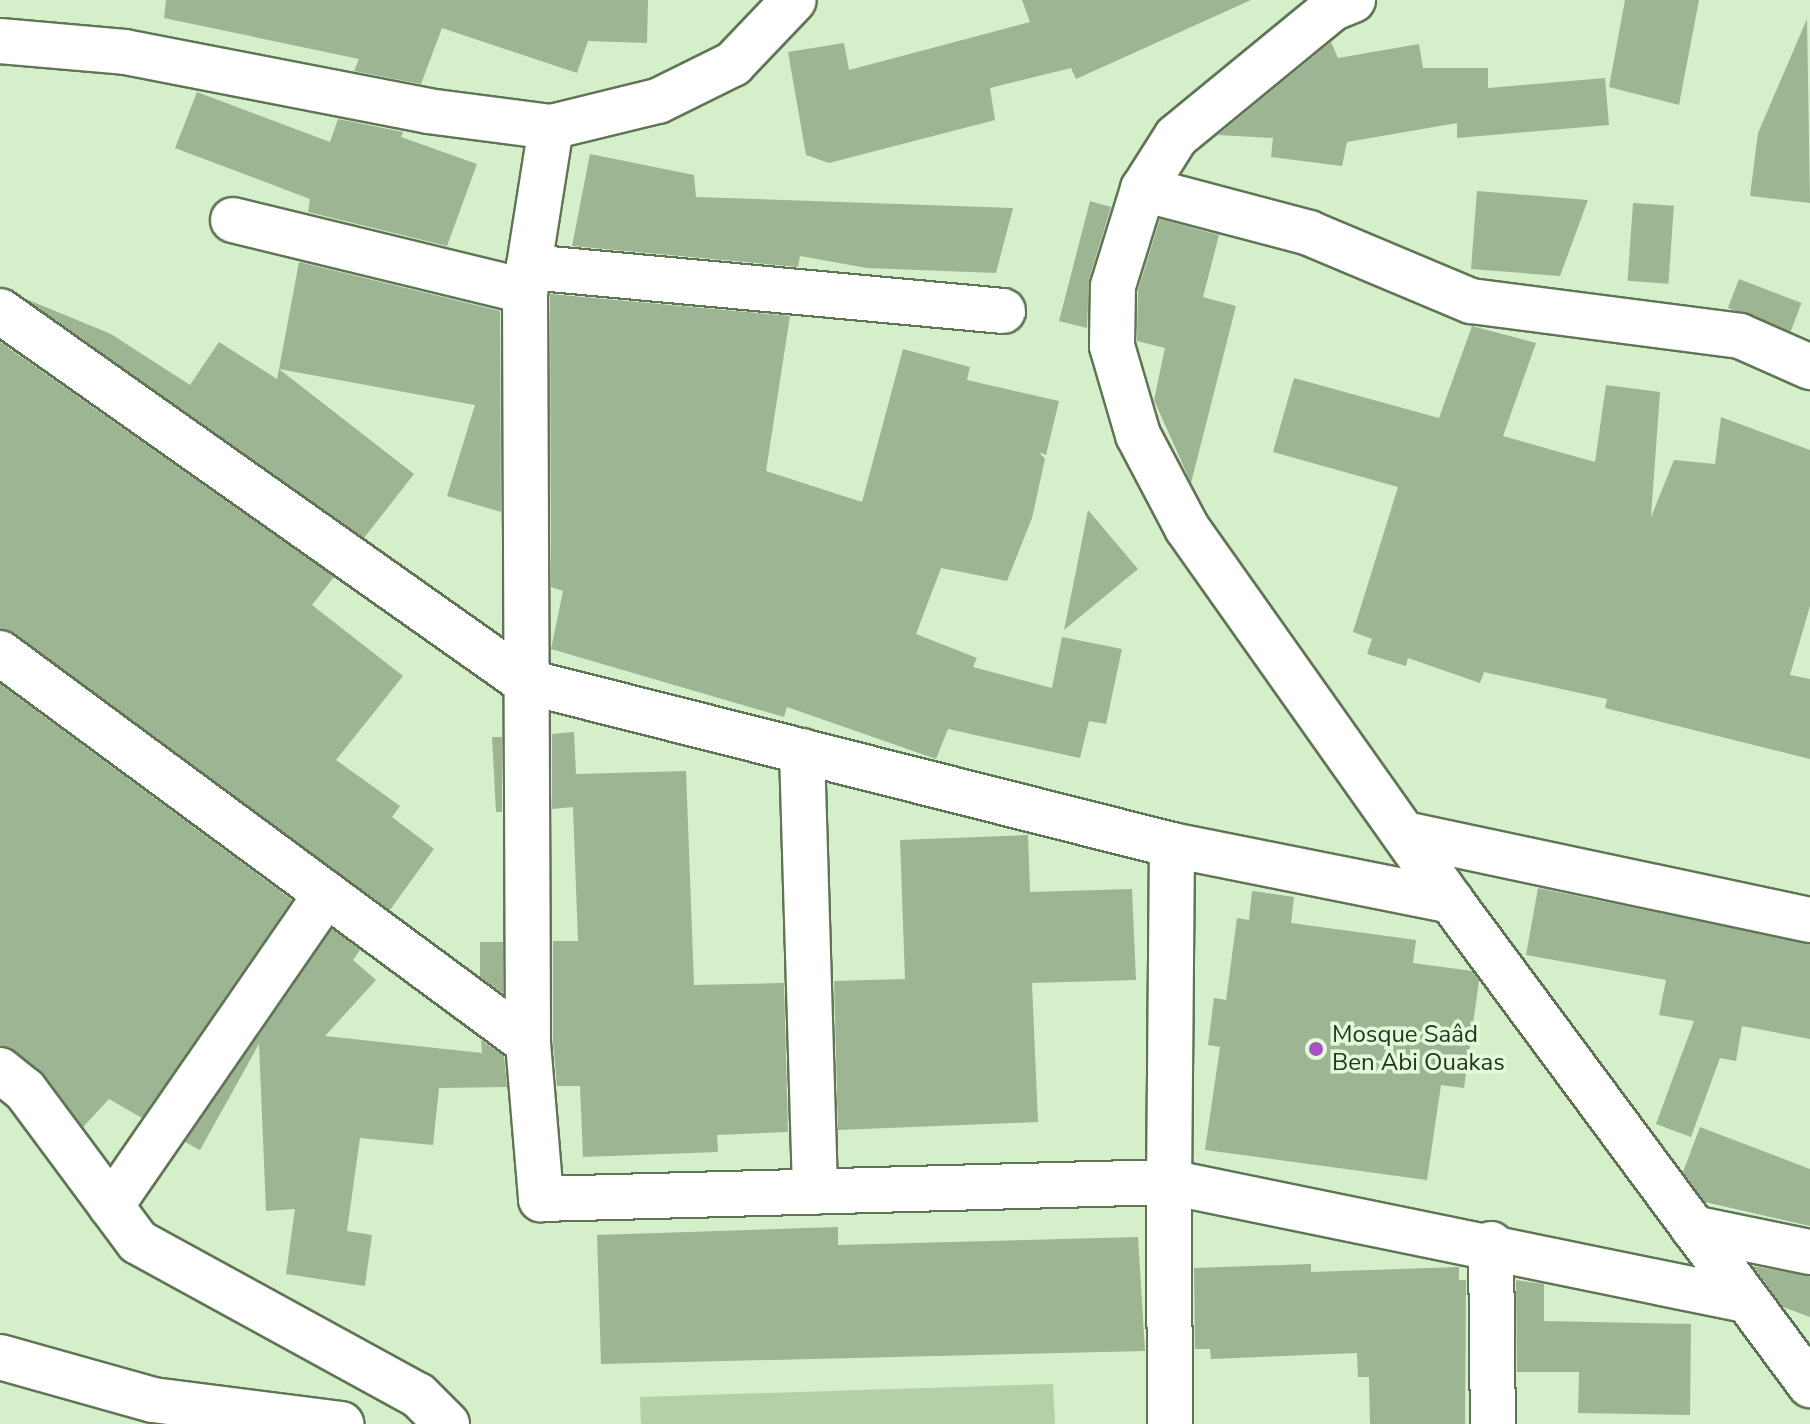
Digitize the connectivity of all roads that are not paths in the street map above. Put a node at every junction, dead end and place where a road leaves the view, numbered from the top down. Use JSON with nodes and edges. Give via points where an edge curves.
{"nodes":[{"id":1,"x":794,"y":0,"type":"edge"},
{"id":2,"x":1353,"y":0,"type":"edge"},
{"id":3,"x":0,"y":41,"type":"edge"},
{"id":4,"x":551,"y":127,"type":"junction"},
{"id":5,"x":1143,"y":189,"type":"junction"},
{"id":6,"x":233,"y":220,"type":"dead end"},
{"id":7,"x":527,"y":279,"type":"junction"},
{"id":8,"x":0,"y":311,"type":"edge"},
{"id":9,"x":1003,"y":311,"type":"dead end"},
{"id":10,"x":1810,"y":367,"type":"edge"},
{"id":11,"x":0,"y":653,"type":"edge"},
{"id":12,"x":524,"y":681,"type":"junction"},
{"id":13,"x":802,"y":751,"type":"junction"},
{"id":14,"x":1405,"y":834,"type":"junction"},
{"id":15,"x":1172,"y":845,"type":"junction"},
{"id":16,"x":326,"y":894,"type":"junction"},
{"id":17,"x":1451,"y":901,"type":"junction"},
{"id":18,"x":1810,"y":920,"type":"edge"},
{"id":19,"x":528,"y":1043,"type":"junction"},
{"id":20,"x":0,"y":1070,"type":"edge"},
{"id":21,"x":1169,"y":1182,"type":"junction"},
{"id":22,"x":815,"y":1192,"type":"junction"},
{"id":23,"x":111,"y":1206,"type":"junction"},
{"id":24,"x":1693,"y":1228,"type":"junction"},
{"id":25,"x":1491,"y":1244,"type":"junction"},
{"id":26,"x":1810,"y":1252,"type":"edge"},
{"id":27,"x":1745,"y":1300,"type":"junction"},
{"id":28,"x":0,"y":1357,"type":"edge"},
{"id":29,"x":1810,"y":1385,"type":"edge"},
{"id":30,"x":341,"y":1424,"type":"edge"},
{"id":31,"x":447,"y":1424,"type":"edge"},
{"id":32,"x":1170,"y":1424,"type":"edge"},
{"id":33,"x":1493,"y":1424,"type":"edge"}],
"edges":[{"from":1,"to":4,"type":"street","via":[[733,64],[658,101]]},
{"from":2,"to":5,"type":"street","via":[[1333,8],[1176,137]]},
{"from":3,"to":4,"type":"street","via":[[125,52],[428,111]]},
{"from":4,"to":7,"type":"street"},
{"from":5,"to":10,"type":"street","via":[[1309,233],[1471,301],[1740,336]]},
{"from":5,"to":14,"type":"street","via":[[1113,301],[1112,346],[1138,435],[1187,528]]},
{"from":6,"to":7,"type":"street"},
{"from":7,"to":9,"type":"street"},
{"from":7,"to":12,"type":"street"},
{"from":8,"to":12,"type":"street"},
{"from":11,"to":16,"type":"street"},
{"from":12,"to":13,"type":"street"},
{"from":12,"to":19,"type":"street","via":[[532,770]]},
{"from":13,"to":15,"type":"street"},
{"from":13,"to":22,"type":"street"},
{"from":14,"to":17,"type":"street"},
{"from":14,"to":18,"type":"street"},
{"from":15,"to":17,"type":"street"},
{"from":15,"to":21,"type":"street"},
{"from":16,"to":19,"type":"street"},
{"from":16,"to":23,"type":"street"},
{"from":17,"to":24,"type":"street"},
{"from":19,"to":22,"type":"street","via":[[541,1199]]},
{"from":20,"to":23,"type":"street","via":[[25,1090]]},
{"from":21,"to":22,"type":"street"},
{"from":21,"to":25,"type":"street"},
{"from":21,"to":32,"type":"street"},
{"from":23,"to":31,"type":"street","via":[[138,1242],[418,1395]]},
{"from":24,"to":26,"type":"street"},
{"from":24,"to":27,"type":"street"},
{"from":25,"to":27,"type":"street"},
{"from":25,"to":33,"type":"street"},
{"from":27,"to":29,"type":"street"},
{"from":28,"to":30,"type":"street","via":[[153,1400]]}]}
